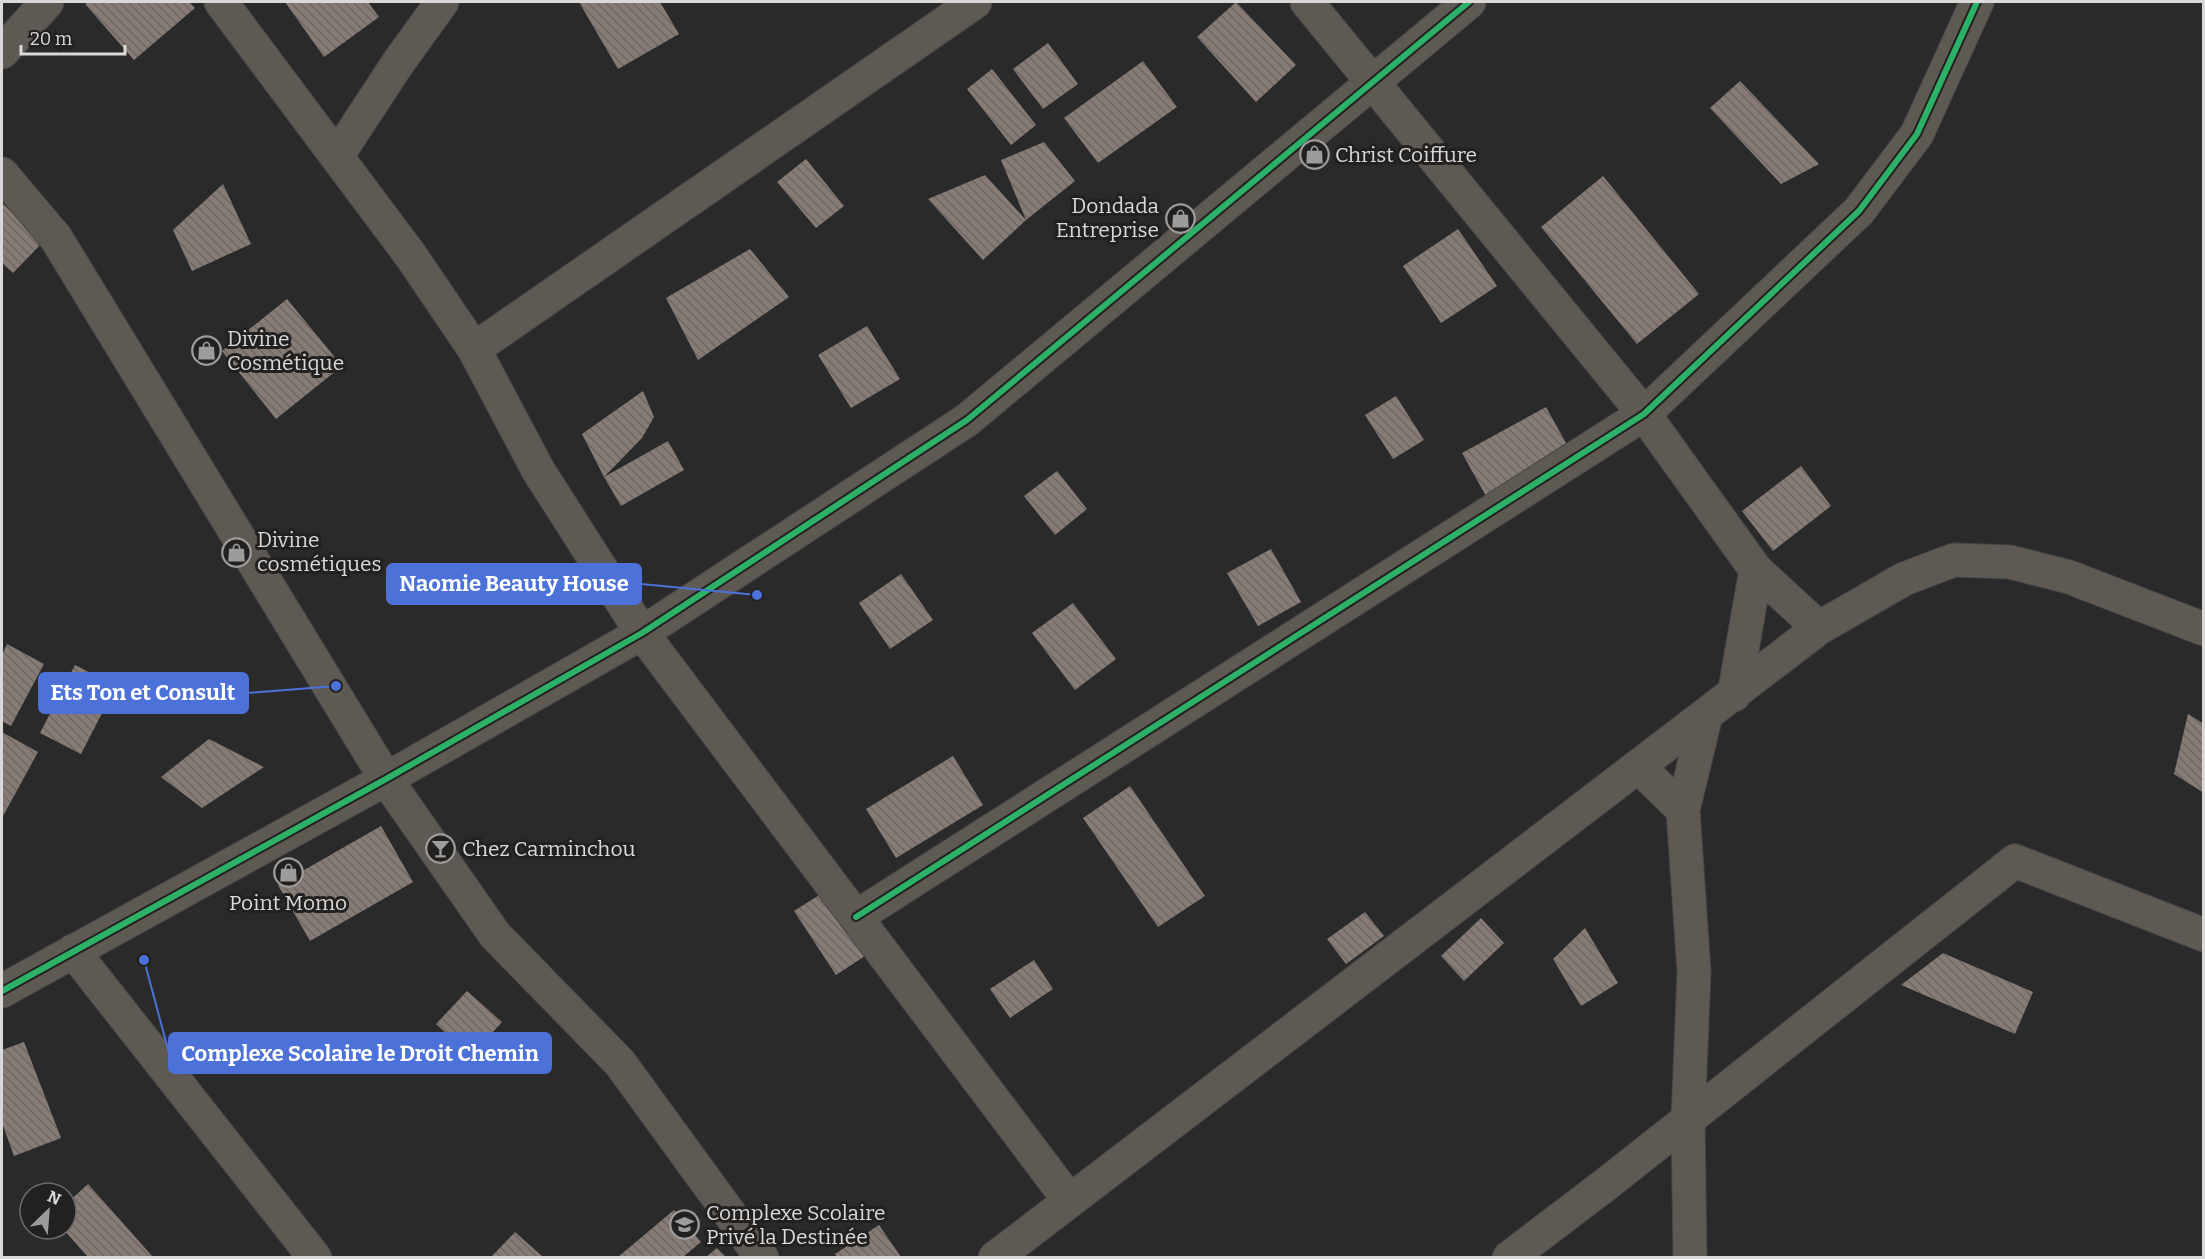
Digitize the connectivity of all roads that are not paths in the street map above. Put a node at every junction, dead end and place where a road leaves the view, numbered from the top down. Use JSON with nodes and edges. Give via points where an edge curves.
{"nodes":[{"id":1,"x":46,"y":2,"type":"edge"},
{"id":2,"x":221,"y":2,"type":"edge"},
{"id":3,"x":442,"y":2,"type":"edge"},
{"id":4,"x":975,"y":2,"type":"edge"},
{"id":5,"x":1307,"y":2,"type":"edge"},
{"id":6,"x":1469,"y":2,"type":"edge"},
{"id":7,"x":1977,"y":2,"type":"edge"},
{"id":8,"x":2,"y":52,"type":"edge"},
{"id":9,"x":1374,"y":81,"type":"junction"},
{"id":10,"x":337,"y":156,"type":"junction"},
{"id":11,"x":2,"y":174,"type":"edge"},
{"id":12,"x":474,"y":348,"type":"junction"},
{"id":13,"x":1644,"y":414,"type":"junction"},
{"id":14,"x":1756,"y":570,"type":"junction"},
{"id":15,"x":1820,"y":628,"type":"junction"},
{"id":16,"x":2204,"y":629,"type":"edge"},
{"id":17,"x":642,"y":633,"type":"junction"},
{"id":18,"x":1734,"y":695,"type":"junction"},
{"id":19,"x":1706,"y":715,"type":"junction"},
{"id":20,"x":1639,"y":767,"type":"junction"},
{"id":21,"x":386,"y":778,"type":"junction"},
{"id":22,"x":1683,"y":810,"type":"junction"},
{"id":23,"x":856,"y":917,"type":"junction"},
{"id":24,"x":2204,"y":935,"type":"edge"},
{"id":25,"x":73,"y":951,"type":"junction"},
{"id":26,"x":2,"y":991,"type":"edge"},
{"id":27,"x":1688,"y":1120,"type":"junction"},
{"id":28,"x":1070,"y":1200,"type":"junction"},
{"id":29,"x":315,"y":1257,"type":"edge"},
{"id":30,"x":762,"y":1257,"type":"edge"},
{"id":31,"x":995,"y":1257,"type":"edge"},
{"id":32,"x":1509,"y":1257,"type":"edge"},
{"id":33,"x":1690,"y":1257,"type":"edge"}],
"edges":[{"from":1,"to":8,"type":"street"},
{"from":2,"to":10,"type":"street"},
{"from":3,"to":10,"type":"street"},
{"from":4,"to":12,"type":"street"},
{"from":5,"to":9,"type":"street"},
{"from":6,"to":9,"type":"street"},
{"from":7,"to":13,"type":"street","via":[[1917,134],[1859,211]]},
{"from":9,"to":13,"type":"street"},
{"from":9,"to":17,"type":"street","via":[[967,420]]},
{"from":10,"to":12,"type":"street"},
{"from":11,"to":21,"type":"street","via":[[56,238]]},
{"from":12,"to":17,"type":"street","via":[[538,470]]},
{"from":13,"to":14,"type":"street"},
{"from":13,"to":23,"type":"street"},
{"from":14,"to":15,"type":"street"},
{"from":14,"to":18,"type":"street"},
{"from":15,"to":16,"type":"street","via":[[1904,579],[1954,560],[2010,562],[2069,577]]},
{"from":15,"to":18,"type":"street"},
{"from":17,"to":21,"type":"street"},
{"from":17,"to":23,"type":"street"},
{"from":18,"to":19,"type":"street"},
{"from":19,"to":20,"type":"street"},
{"from":19,"to":22,"type":"street"},
{"from":20,"to":22,"type":"street"},
{"from":20,"to":28,"type":"street"},
{"from":21,"to":25,"type":"street"},
{"from":21,"to":30,"type":"street","via":[[495,935],[620,1064]]},
{"from":22,"to":27,"type":"street","via":[[1695,972]]},
{"from":23,"to":28,"type":"street"},
{"from":24,"to":27,"type":"street","via":[[2014,861]]},
{"from":25,"to":26,"type":"street"},
{"from":25,"to":29,"type":"street"},
{"from":27,"to":32,"type":"street"},
{"from":27,"to":33,"type":"street"},
{"from":28,"to":31,"type":"street"}]}
